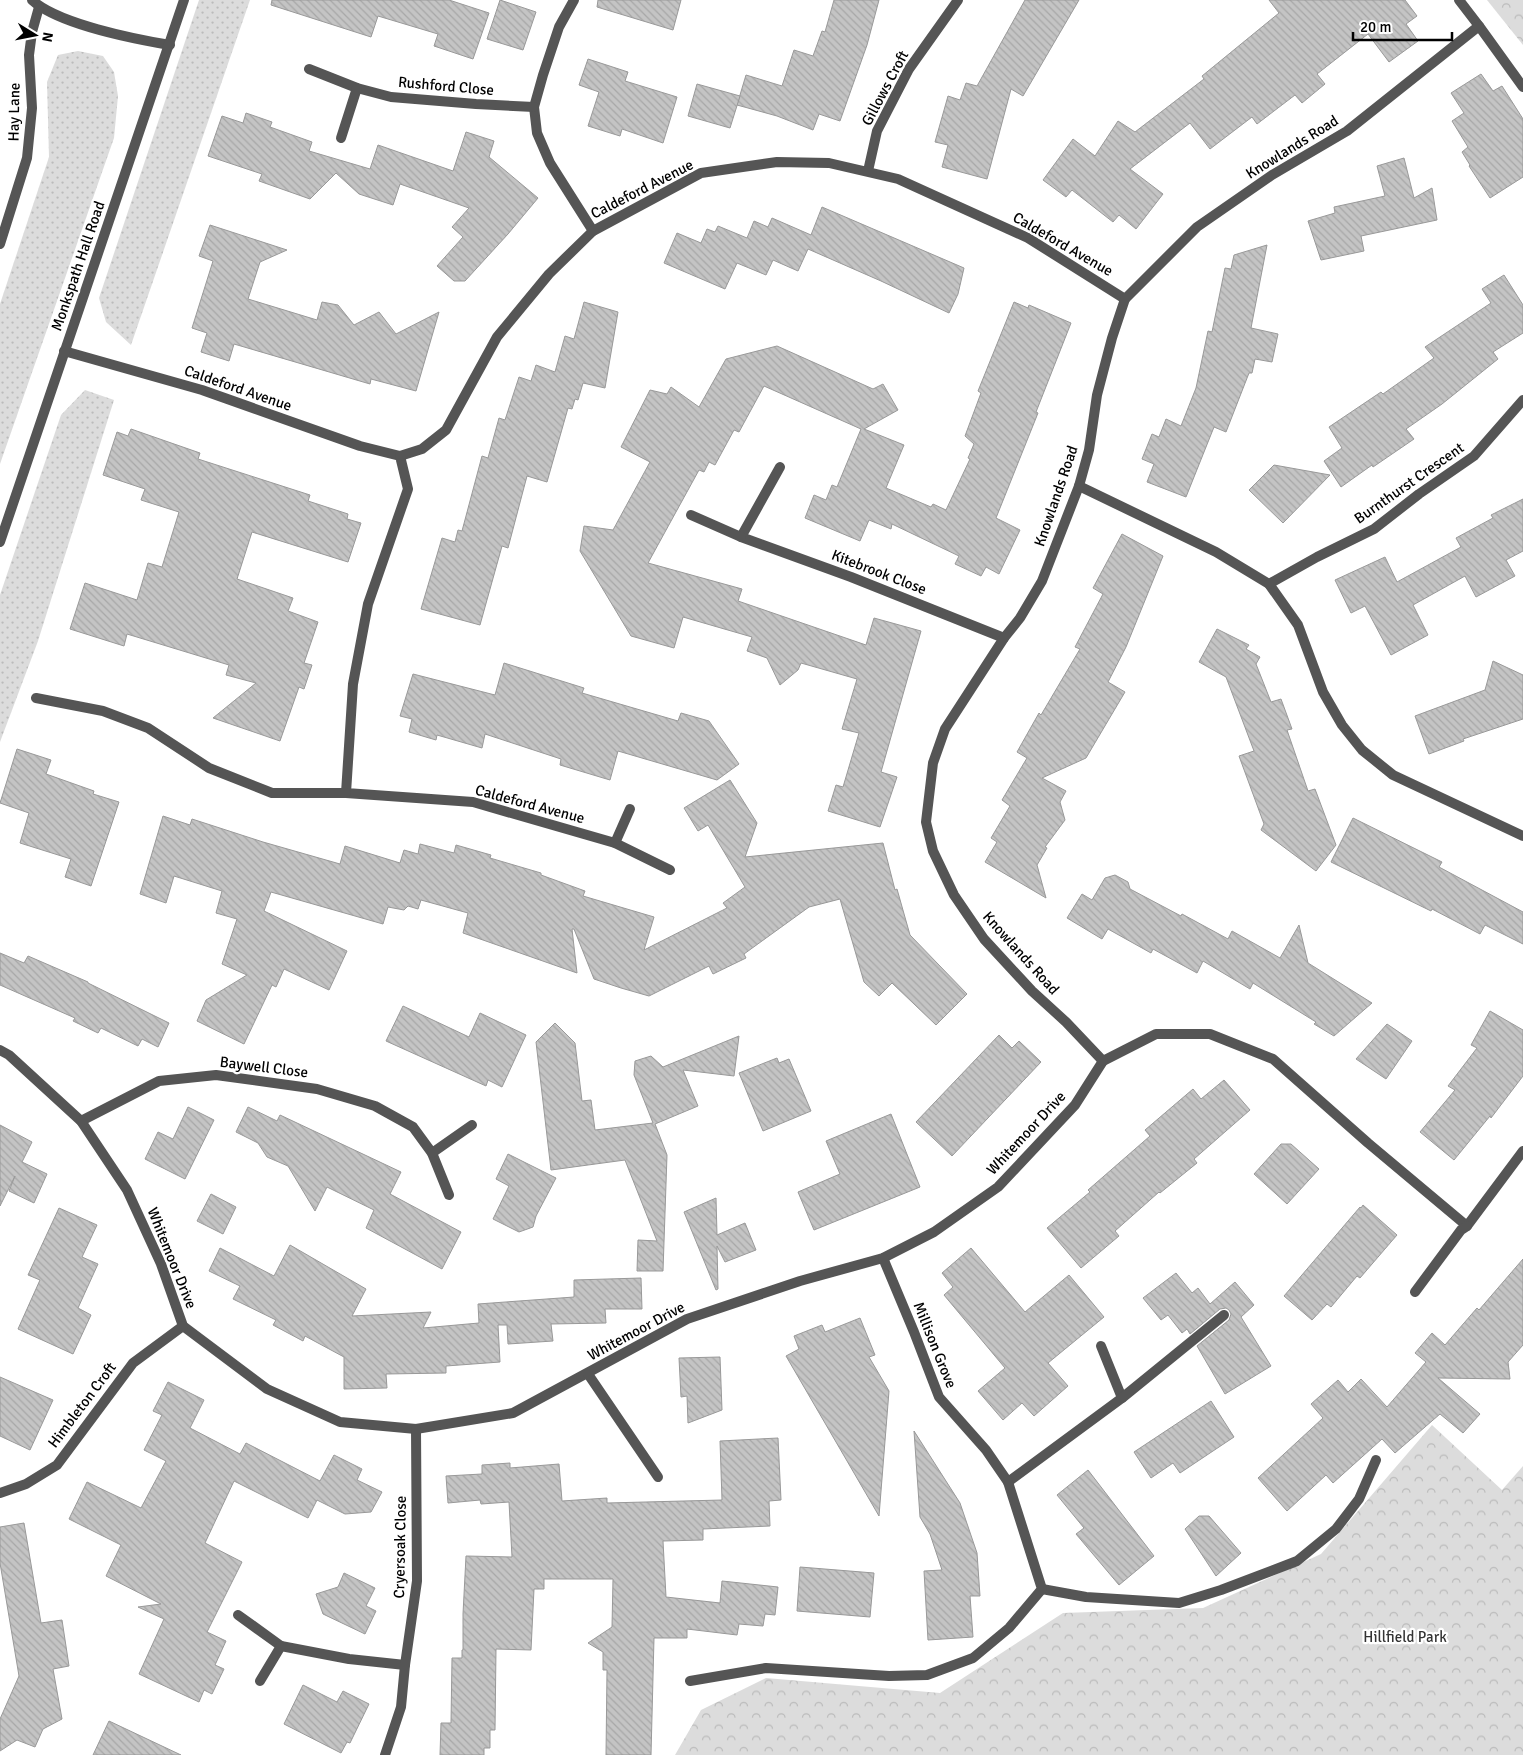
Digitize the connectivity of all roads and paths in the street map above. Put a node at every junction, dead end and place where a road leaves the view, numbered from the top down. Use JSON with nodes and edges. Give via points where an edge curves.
{"nodes":[{"id":1,"x":184,"y":0,"type":"edge"},
{"id":2,"x":574,"y":0,"type":"edge"},
{"id":3,"x":958,"y":0,"type":"edge"},
{"id":4,"x":1459,"y":0,"type":"edge"},
{"id":5,"x":36,"y":3,"type":"edge"},
{"id":6,"x":1479,"y":26,"type":"junction"},
{"id":7,"x":170,"y":45,"type":"junction"},
{"id":8,"x":309,"y":69,"type":"dead end"},
{"id":9,"x":1523,"y":87,"type":"edge"},
{"id":10,"x":357,"y":88,"type":"junction"},
{"id":11,"x":534,"y":107,"type":"junction"},
{"id":12,"x":341,"y":138,"type":"dead end"},
{"id":13,"x":868,"y":171,"type":"junction"},
{"id":14,"x":593,"y":231,"type":"junction"},
{"id":15,"x":0,"y":244,"type":"edge"},
{"id":16,"x":1125,"y":299,"type":"junction"},
{"id":17,"x":64,"y":351,"type":"junction"},
{"id":18,"x":1523,"y":400,"type":"edge"},
{"id":19,"x":400,"y":456,"type":"junction"},
{"id":20,"x":780,"y":467,"type":"dead end"},
{"id":21,"x":1079,"y":486,"type":"junction"},
{"id":22,"x":691,"y":515,"type":"dead end"},
{"id":23,"x":741,"y":537,"type":"junction"},
{"id":24,"x":0,"y":542,"type":"edge"},
{"id":25,"x":1269,"y":584,"type":"junction"},
{"id":26,"x":1004,"y":638,"type":"junction"},
{"id":27,"x":36,"y":698,"type":"dead end"},
{"id":28,"x":346,"y":792,"type":"junction"},
{"id":29,"x":630,"y":809,"type":"dead end"},
{"id":30,"x":1523,"y":836,"type":"edge"},
{"id":31,"x":615,"y":843,"type":"junction"},
{"id":32,"x":670,"y":870,"type":"dead end"},
{"id":33,"x":0,"y":1050,"type":"edge"},
{"id":34,"x":1103,"y":1061,"type":"junction"},
{"id":35,"x":81,"y":1121,"type":"junction"},
{"id":36,"x":472,"y":1125,"type":"dead end"},
{"id":37,"x":1523,"y":1151,"type":"edge"},
{"id":38,"x":432,"y":1153,"type":"junction"},
{"id":39,"x":449,"y":1195,"type":"dead end"},
{"id":40,"x":1467,"y":1226,"type":"junction"},
{"id":41,"x":883,"y":1258,"type":"junction"},
{"id":42,"x":1415,"y":1292,"type":"dead end"},
{"id":43,"x":1224,"y":1315,"type":"dead end"},
{"id":44,"x":183,"y":1326,"type":"junction"},
{"id":45,"x":1101,"y":1346,"type":"dead end"},
{"id":46,"x":588,"y":1374,"type":"junction"},
{"id":47,"x":1122,"y":1398,"type":"junction"},
{"id":48,"x":416,"y":1429,"type":"junction"},
{"id":49,"x":1376,"y":1460,"type":"dead end"},
{"id":50,"x":658,"y":1477,"type":"dead end"},
{"id":51,"x":1008,"y":1482,"type":"junction"},
{"id":52,"x":0,"y":1493,"type":"edge"},
{"id":53,"x":1042,"y":1589,"type":"junction"},
{"id":54,"x":238,"y":1615,"type":"dead end"},
{"id":55,"x":281,"y":1646,"type":"junction"},
{"id":56,"x":405,"y":1665,"type":"junction"},
{"id":57,"x":260,"y":1680,"type":"dead end"},
{"id":58,"x":690,"y":1681,"type":"dead end"},
{"id":59,"x":385,"y":1755,"type":"edge"}],
"edges":[{"from":1,"to":7,"type":"street","name":"Monkspath Hall Road"},
{"from":2,"to":11,"type":"street","via":[[559,27]]},
{"from":3,"to":13,"type":"street","name":"Gillows Croft","via":[[909,68],[877,131]]},
{"from":4,"to":6,"type":"street"},
{"from":5,"to":7,"type":"street","name":"Hay Lane","via":[[79,24]]},
{"from":5,"to":15,"type":"street","name":"Hay Lane","via":[[29,55],[32,108],[27,158]]},
{"from":6,"to":9,"type":"street"},
{"from":6,"to":16,"type":"street","name":"Knowlands Road","via":[[1347,131],[1272,174],[1197,227]]},
{"from":7,"to":17,"type":"street","name":"Monkspath Hall Road"},
{"from":8,"to":10,"type":"street","name":"Rushford Close"},
{"from":10,"to":11,"type":"street","name":"Rushford Close","via":[[391,96]]},
{"from":10,"to":12,"type":"street"},
{"from":11,"to":14,"type":"street","via":[[537,133],[550,163]]},
{"from":13,"to":14,"type":"street","name":"Caldeford Avenue","via":[[829,163],[777,162],[701,174]]},
{"from":13,"to":16,"type":"street","name":"Caldeford Avenue","via":[[898,179],[1028,238]]},
{"from":14,"to":19,"type":"street","name":"Caldeford Avenue","via":[[549,274],[497,337],[446,430],[422,450]]},
{"from":16,"to":21,"type":"street","name":"Knowlands Road","via":[[1097,395],[1090,450]]},
{"from":17,"to":19,"type":"street","name":"Caldeford Avenue","via":[[202,390],[360,446]]},
{"from":17,"to":24,"type":"street","name":"Monkspath Hall Road"},
{"from":18,"to":25,"type":"street","name":"Burnthurst Crescent","via":[[1474,456],[1374,529]]},
{"from":19,"to":28,"type":"street","via":[[408,489],[368,604],[353,684]]},
{"from":20,"to":23,"type":"street"},
{"from":21,"to":25,"type":"street","via":[[1216,552]]},
{"from":21,"to":26,"type":"street","name":"Knowlands Road","via":[[1042,581]]},
{"from":22,"to":23,"type":"street","name":"Kitebrook Close"},
{"from":23,"to":26,"type":"street","name":"Kitebrook Close"},
{"from":25,"to":30,"type":"street","via":[[1298,625],[1323,692],[1342,725],[1362,750],[1393,775]]},
{"from":26,"to":34,"type":"street","name":"Knowlands Road","via":[[945,729],[933,763],[926,822],[933,851],[954,895],[984,939],[1032,992]]},
{"from":27,"to":28,"type":"street","name":"Caldeford Avenue","via":[[103,711],[148,728],[209,768],[272,793]]},
{"from":28,"to":31,"type":"street","name":"Caldeford Avenue","via":[[473,802]]},
{"from":29,"to":31,"type":"street"},
{"from":31,"to":32,"type":"street","name":"Caldeford Avenue"},
{"from":33,"to":35,"type":"street","name":"Whitemoor Drive","via":[[9,1054]]},
{"from":34,"to":40,"type":"street","via":[[1156,1034],[1210,1034],[1272,1059]]},
{"from":34,"to":41,"type":"street","name":"Whitemoor Drive","via":[[1075,1105],[998,1187],[934,1232]]},
{"from":35,"to":38,"type":"street","name":"Baywell Close","via":[[159,1081],[216,1075],[318,1089],[375,1106],[413,1127]]},
{"from":35,"to":44,"type":"street","name":"Whitemoor Drive","via":[[127,1190],[161,1264]]},
{"from":36,"to":38,"type":"street"},
{"from":37,"to":40,"type":"street"},
{"from":38,"to":39,"type":"street","name":"Baywell Close"},
{"from":40,"to":42,"type":"street"},
{"from":41,"to":46,"type":"street","name":"Whitemoor Drive","via":[[800,1281],[687,1319]]},
{"from":41,"to":51,"type":"street","name":"Millison Grove","via":[[939,1398],[986,1450]]},
{"from":43,"to":47,"type":"street"},
{"from":44,"to":48,"type":"street","name":"Whitemoor Drive","via":[[267,1388],[340,1422]]},
{"from":44,"to":52,"type":"street","name":"Himbleton Croft","via":[[133,1363],[56,1465],[26,1484]]},
{"from":45,"to":47,"type":"street"},
{"from":46,"to":48,"type":"street","name":"Whitemoor Drive","via":[[513,1413]]},
{"from":46,"to":50,"type":"street","name":"Whitemoor Drive"},
{"from":47,"to":51,"type":"street"},
{"from":48,"to":56,"type":"street","name":"Cryersoak Close","via":[[417,1581]]},
{"from":49,"to":53,"type":"street","via":[[1359,1499],[1348,1514],[1336,1529],[1297,1561],[1179,1603],[1086,1597]]},
{"from":51,"to":53,"type":"street","name":"Millison Grove"},
{"from":53,"to":58,"type":"street","via":[[1009,1628],[973,1658],[927,1675],[889,1676],[766,1668]]},
{"from":54,"to":55,"type":"street"},
{"from":55,"to":56,"type":"street","via":[[349,1659]]},
{"from":55,"to":57,"type":"street"},
{"from":56,"to":59,"type":"street","name":"Cryersoak Close","via":[[401,1707]]}]}
